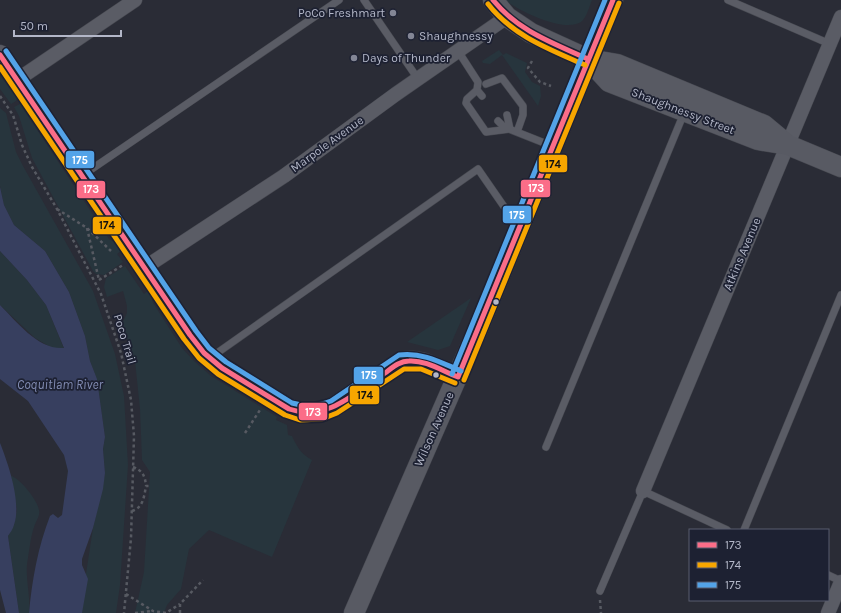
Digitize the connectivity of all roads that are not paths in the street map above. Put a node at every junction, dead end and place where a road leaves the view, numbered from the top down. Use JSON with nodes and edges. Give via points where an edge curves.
{"nodes":[{"id":1,"x":135,"y":0,"type":"edge"},
{"id":2,"x":339,"y":0,"type":"edge"},
{"id":3,"x":364,"y":0,"type":"edge"},
{"id":4,"x":492,"y":0,"type":"edge"},
{"id":5,"x":613,"y":0,"type":"edge"},
{"id":6,"x":728,"y":0,"type":"edge"},
{"id":7,"x":507,"y":17,"type":"junction"},
{"id":8,"x":841,"y":17,"type":"edge"},
{"id":9,"x":830,"y":44,"type":"junction"},
{"id":10,"x":458,"y":51,"type":"junction"},
{"id":11,"x":0,"y":55,"type":"edge"},
{"id":12,"x":588,"y":59,"type":"junction"},
{"id":13,"x":418,"y":79,"type":"junction"},
{"id":14,"x":17,"y":80,"type":"junction"},
{"id":15,"x":478,"y":82,"type":"junction"},
{"id":16,"x":685,"y":112,"type":"junction"},
{"id":17,"x":507,"y":115,"type":"dead end"},
{"id":18,"x":498,"y":121,"type":"dead end"},
{"id":19,"x":510,"y":129,"type":"junction"},
{"id":20,"x":517,"y":132,"type":"junction"},
{"id":21,"x":788,"y":144,"type":"junction"},
{"id":22,"x":553,"y":146,"type":"junction"},
{"id":23,"x":841,"y":167,"type":"edge"},
{"id":24,"x":82,"y":176,"type":"junction"},
{"id":25,"x":524,"y":216,"type":"junction"},
{"id":26,"x":144,"y":268,"type":"junction"},
{"id":27,"x":841,"y":294,"type":"edge"},
{"id":28,"x":209,"y":359,"type":"junction"},
{"id":29,"x":458,"y":377,"type":"junction"},
{"id":30,"x":546,"y":447,"type":"dead end"},
{"id":31,"x":643,"y":491,"type":"junction"},
{"id":32,"x":725,"y":529,"type":"edge"},
{"id":33,"x":744,"y":529,"type":"edge"},
{"id":34,"x":829,"y":575,"type":"edge"},
{"id":35,"x":841,"y":581,"type":"edge"},
{"id":36,"x":600,"y":591,"type":"dead end"},
{"id":37,"x":834,"y":609,"type":"edge"},
{"id":38,"x":354,"y":613,"type":"edge"}],
"edges":[{"from":1,"to":14,"type":"street"},
{"from":2,"to":24,"type":"lane"},
{"from":3,"to":13,"type":"lane"},
{"from":4,"to":7,"type":"street","name":"Shaughnessy Street"},
{"from":5,"to":12,"type":"street","name":"Wilson Avenue"},
{"from":6,"to":9,"type":"lane"},
{"from":7,"to":10,"type":"street","name":"Marpole Avenue"},
{"from":7,"to":12,"type":"street","name":"Shaughnessy Street","via":[[532,33]]},
{"from":8,"to":9,"type":"street","name":"Atkins Avenue"},
{"from":9,"to":21,"type":"street","name":"Atkins Avenue"},
{"from":10,"to":13,"type":"street","name":"Marpole Avenue"},
{"from":10,"to":15,"type":"lane"},
{"from":11,"to":14,"type":"street"},
{"from":12,"to":16,"type":"street","name":"Shaughnessy Street","via":[[610,82]]},
{"from":12,"to":21,"type":"street","name":"Shaughnessy Street","via":[[617,64],[764,125]]},
{"from":12,"to":22,"type":"street","name":"Wilson Avenue"},
{"from":13,"to":26,"type":"street","name":"Marpole Avenue","via":[[284,176]]},
{"from":14,"to":24,"type":"street"},
{"from":15,"to":19,"type":"lane","via":[[479,93],[466,103],[484,129],[490,132]]},
{"from":15,"to":20,"type":"lane","via":[[488,87],[502,78],[522,104],[524,115]]},
{"from":16,"to":21,"type":"street","name":"Shaughnessy Street","via":[[758,140]]},
{"from":16,"to":30,"type":"lane"},
{"from":17,"to":19,"type":"lane"},
{"from":18,"to":19,"type":"lane"},
{"from":19,"to":20,"type":"lane"},
{"from":20,"to":22,"type":"lane"},
{"from":21,"to":23,"type":"street","name":"Shaughnessy Street"},
{"from":21,"to":31,"type":"street","name":"Atkins Avenue"},
{"from":22,"to":25,"type":"street","name":"Wilson Avenue"},
{"from":24,"to":26,"type":"street"},
{"from":25,"to":28,"type":"lane","via":[[505,208],[478,169]]},
{"from":25,"to":29,"type":"street","name":"Wilson Avenue"},
{"from":26,"to":28,"type":"street","via":[[194,342]]},
{"from":27,"to":33,"type":"lane"},
{"from":28,"to":29,"type":"street","via":[[289,409],[310,414],[334,407],[405,360],[419,360]]},
{"from":29,"to":38,"type":"street","name":"Wilson Avenue"},
{"from":31,"to":32,"type":"lane"},
{"from":31,"to":36,"type":"lane"},
{"from":34,"to":35,"type":"lane"},
{"from":35,"to":37,"type":"street"}]}
